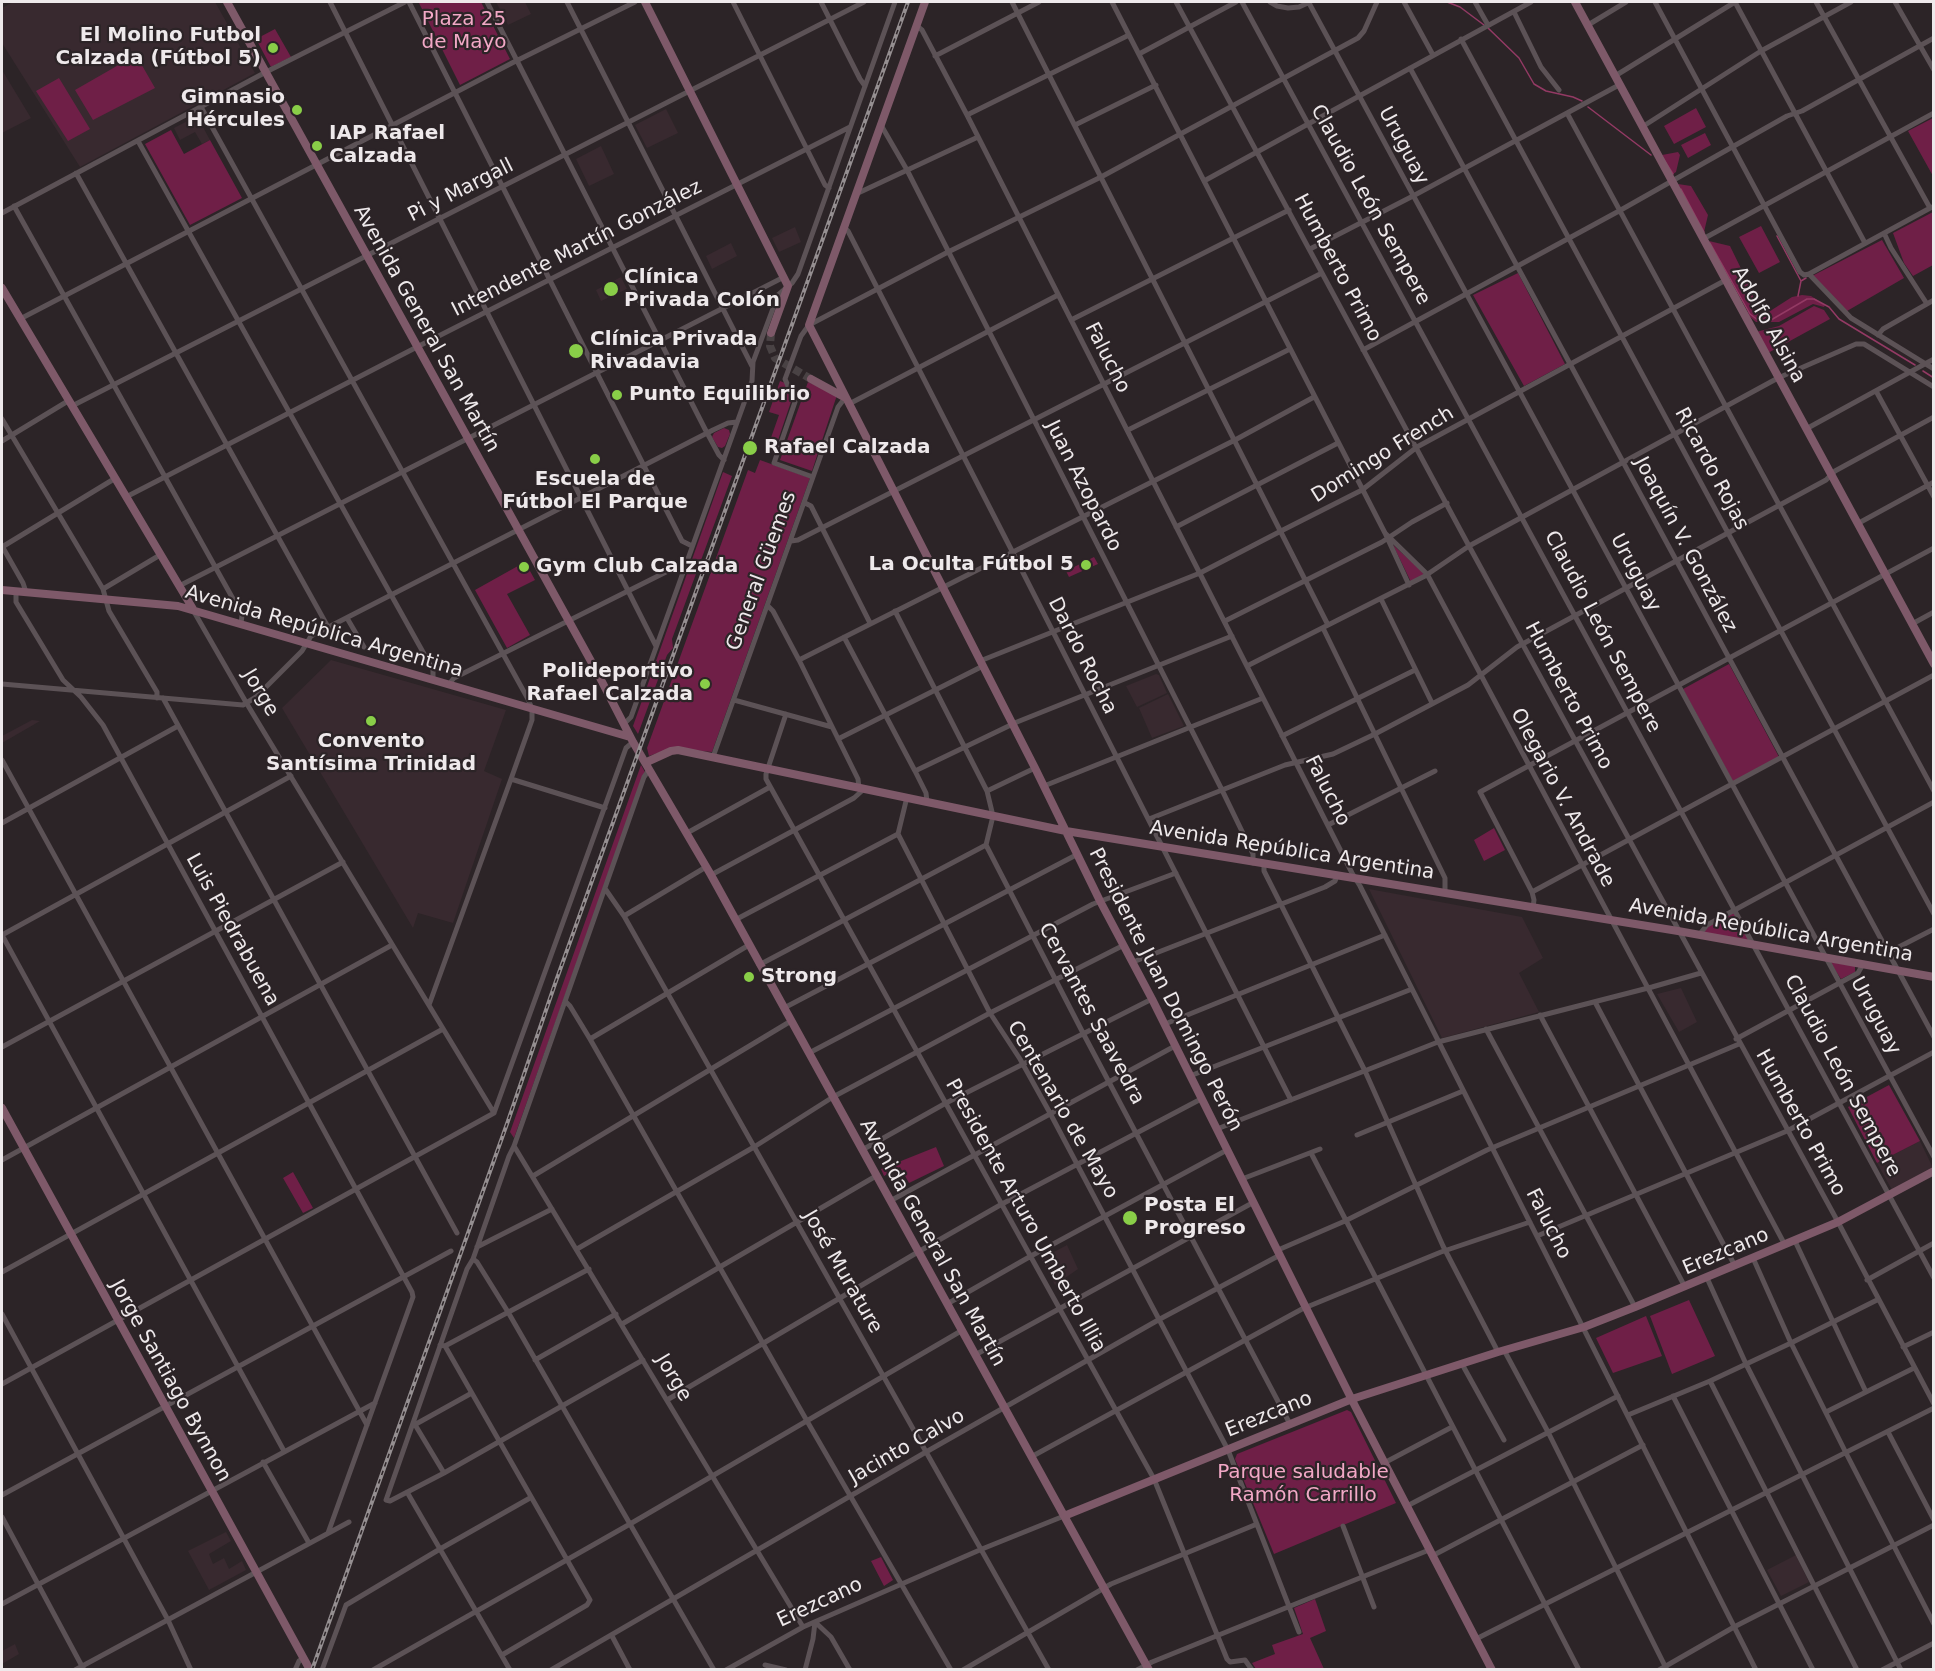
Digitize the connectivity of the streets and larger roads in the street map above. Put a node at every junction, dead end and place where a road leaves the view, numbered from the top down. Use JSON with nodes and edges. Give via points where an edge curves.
{"nodes":[{"id":1,"x":227,"y":2,"type":"edge"},
{"id":2,"x":330,"y":2,"type":"edge"},
{"id":3,"x":407,"y":2,"type":"edge"},
{"id":4,"x":487,"y":2,"type":"edge"},
{"id":5,"x":567,"y":2,"type":"edge"},
{"id":6,"x":635,"y":2,"type":"edge"},
{"id":7,"x":645,"y":2,"type":"edge"},
{"id":8,"x":733,"y":2,"type":"edge"},
{"id":9,"x":821,"y":2,"type":"edge"},
{"id":10,"x":864,"y":2,"type":"edge"},
{"id":11,"x":895,"y":2,"type":"edge"},
{"id":12,"x":925,"y":2,"type":"edge"},
{"id":13,"x":1012,"y":2,"type":"edge"},
{"id":14,"x":1039,"y":2,"type":"edge"},
{"id":15,"x":1112,"y":2,"type":"edge"},
{"id":16,"x":1176,"y":2,"type":"edge"},
{"id":17,"x":1236,"y":2,"type":"edge"},
{"id":18,"x":1242,"y":2,"type":"edge"},
{"id":19,"x":1270,"y":2,"type":"edge"},
{"id":20,"x":1310,"y":2,"type":"edge"},
{"id":21,"x":1377,"y":2,"type":"edge"},
{"id":22,"x":1404,"y":2,"type":"edge"},
{"id":23,"x":1476,"y":2,"type":"edge"},
{"id":24,"x":1531,"y":2,"type":"edge"},
{"id":25,"x":1575,"y":2,"type":"edge"},
{"id":26,"x":1626,"y":2,"type":"edge"},
{"id":27,"x":1655,"y":2,"type":"edge"},
{"id":28,"x":1735,"y":2,"type":"edge"},
{"id":29,"x":1816,"y":2,"type":"edge"},
{"id":30,"x":1851,"y":2,"type":"edge"},
{"id":31,"x":1895,"y":2,"type":"edge"},
{"id":32,"x":1514,"y":12,"type":"junction"},
{"id":33,"x":1018,"y":13,"type":"junction"},
{"id":34,"x":1824,"y":16,"type":"junction"},
{"id":35,"x":830,"y":19,"type":"junction"},
{"id":36,"x":917,"y":26,"type":"junction"},
{"id":37,"x":1486,"y":26,"type":"junction"},
{"id":38,"x":1588,"y":26,"type":"junction"},
{"id":39,"x":1189,"y":27,"type":"junction"},
{"id":40,"x":581,"y":29,"type":"junction"},
{"id":41,"x":346,"y":32,"type":"junction"},
{"id":42,"x":1129,"y":35,"type":"junction"},
{"id":43,"x":1934,"y":38,"type":"edge"},
{"id":44,"x":1461,"y":39,"type":"junction"},
{"id":45,"x":1675,"y":39,"type":"junction"},
{"id":46,"x":1920,"y":45,"type":"junction"},
{"id":47,"x":1336,"y":51,"type":"junction"},
{"id":48,"x":1761,"y":51,"type":"junction"},
{"id":49,"x":760,"y":54,"type":"junction"},
{"id":50,"x":1139,"y":54,"type":"junction"},
{"id":51,"x":1433,"y":55,"type":"junction"},
{"id":52,"x":935,"y":56,"type":"junction"},
{"id":53,"x":518,"y":60,"type":"junction"},
{"id":54,"x":1410,"y":68,"type":"junction"},
{"id":55,"x":1934,"y":70,"type":"edge"},
{"id":56,"x":266,"y":72,"type":"junction"},
{"id":57,"x":1049,"y":75,"type":"junction"},
{"id":58,"x":1615,"y":76,"type":"junction"},
{"id":59,"x":1284,"y":79,"type":"junction"},
{"id":60,"x":1859,"y":79,"type":"junction"},
{"id":61,"x":1156,"y":85,"type":"junction"},
{"id":62,"x":1619,"y":85,"type":"junction"},
{"id":63,"x":865,"y":86,"type":"junction"},
{"id":64,"x":1702,"y":89,"type":"junction"},
{"id":65,"x":690,"y":90,"type":"junction"},
{"id":66,"x":1558,"y":90,"type":"dead end"},
{"id":67,"x":455,"y":94,"type":"junction"},
{"id":68,"x":1359,"y":96,"type":"junction"},
{"id":69,"x":201,"y":107,"type":"junction"},
{"id":70,"x":1233,"y":107,"type":"junction"},
{"id":71,"x":1567,"y":112,"type":"junction"},
{"id":72,"x":1795,"y":113,"type":"junction"},
{"id":73,"x":1934,"y":113,"type":"edge"},
{"id":74,"x":967,"y":115,"type":"junction"},
{"id":75,"x":628,"y":122,"type":"junction"},
{"id":76,"x":1308,"y":123,"type":"junction"},
{"id":77,"x":393,"y":125,"type":"junction"},
{"id":78,"x":881,"y":125,"type":"junction"},
{"id":79,"x":1075,"y":125,"type":"junction"},
{"id":80,"x":850,"y":127,"type":"junction"},
{"id":81,"x":1642,"y":127,"type":"junction"},
{"id":82,"x":1181,"y":134,"type":"junction"},
{"id":83,"x":978,"y":137,"type":"junction"},
{"id":84,"x":1890,"y":137,"type":"junction"},
{"id":85,"x":1516,"y":139,"type":"junction"},
{"id":86,"x":138,"y":141,"type":"junction"},
{"id":87,"x":1734,"y":146,"type":"junction"},
{"id":88,"x":807,"y":148,"type":"junction"},
{"id":89,"x":1257,"y":152,"type":"junction"},
{"id":90,"x":565,"y":154,"type":"junction"},
{"id":91,"x":316,"y":165,"type":"junction"},
{"id":92,"x":1464,"y":168,"type":"junction"},
{"id":93,"x":906,"y":170,"type":"junction"},
{"id":94,"x":76,"y":173,"type":"junction"},
{"id":95,"x":1826,"y":173,"type":"junction"},
{"id":96,"x":1101,"y":177,"type":"junction"},
{"id":97,"x":1204,"y":181,"type":"junction"},
{"id":98,"x":1672,"y":182,"type":"junction"},
{"id":99,"x":738,"y":184,"type":"junction"},
{"id":100,"x":503,"y":186,"type":"junction"},
{"id":101,"x":829,"y":188,"type":"junction"},
{"id":102,"x":856,"y":194,"type":"junction"},
{"id":103,"x":1413,"y":196,"type":"junction"},
{"id":104,"x":251,"y":199,"type":"junction"},
{"id":105,"x":14,"y":206,"type":"junction"},
{"id":106,"x":1765,"y":206,"type":"junction"},
{"id":107,"x":1932,"y":207,"type":"edge"},
{"id":108,"x":1289,"y":210,"type":"junction"},
{"id":109,"x":1619,"y":211,"type":"junction"},
{"id":110,"x":2,"y":213,"type":"edge"},
{"id":111,"x":676,"y":216,"type":"junction"},
{"id":112,"x":1019,"y":217,"type":"junction"},
{"id":113,"x":440,"y":219,"type":"junction"},
{"id":114,"x":1362,"y":223,"type":"junction"},
{"id":115,"x":844,"y":227,"type":"junction"},
{"id":116,"x":189,"y":232,"type":"junction"},
{"id":117,"x":1884,"y":232,"type":"junction"},
{"id":118,"x":1569,"y":238,"type":"junction"},
{"id":119,"x":1234,"y":239,"type":"junction"},
{"id":120,"x":1703,"y":239,"type":"junction"},
{"id":121,"x":1865,"y":243,"type":"junction"},
{"id":122,"x":612,"y":247,"type":"junction"},
{"id":123,"x":1310,"y":249,"type":"junction"},
{"id":124,"x":948,"y":252,"type":"junction"},
{"id":125,"x":367,"y":256,"type":"junction"},
{"id":126,"x":126,"y":264,"type":"junction"},
{"id":127,"x":1517,"y":266,"type":"junction"},
{"id":128,"x":1322,"y":273,"type":"junction"},
{"id":129,"x":1809,"y":274,"type":"junction"},
{"id":130,"x":784,"y":277,"type":"junction"},
{"id":131,"x":550,"y":279,"type":"junction"},
{"id":132,"x":1152,"y":279,"type":"junction"},
{"id":133,"x":1724,"y":280,"type":"junction"},
{"id":134,"x":788,"y":286,"type":"junction"},
{"id":135,"x":2,"y":288,"type":"edge"},
{"id":136,"x":878,"y":289,"type":"junction"},
{"id":137,"x":302,"y":290,"type":"junction"},
{"id":138,"x":1467,"y":293,"type":"junction"},
{"id":139,"x":1058,"y":295,"type":"junction"},
{"id":140,"x":64,"y":297,"type":"junction"},
{"id":141,"x":1934,"y":300,"type":"edge"},
{"id":142,"x":5,"y":301,"type":"edge"},
{"id":143,"x":1266,"y":301,"type":"junction"},
{"id":144,"x":1927,"y":304,"type":"junction"},
{"id":145,"x":1673,"y":309,"type":"junction"},
{"id":146,"x":723,"y":310,"type":"junction"},
{"id":147,"x":488,"y":311,"type":"junction"},
{"id":148,"x":20,"y":319,"type":"junction"},
{"id":149,"x":1071,"y":320,"type":"junction"},
{"id":150,"x":1416,"y":321,"type":"junction"},
{"id":151,"x":238,"y":322,"type":"junction"},
{"id":152,"x":809,"y":325,"type":"junction"},
{"id":153,"x":771,"y":333,"type":"tunnel mouth"},
{"id":154,"x":988,"y":333,"type":"junction"},
{"id":155,"x":1878,"y":335,"type":"junction"},
{"id":156,"x":1622,"y":336,"type":"junction"},
{"id":157,"x":660,"y":342,"type":"junction"},
{"id":158,"x":1185,"y":342,"type":"junction"},
{"id":159,"x":417,"y":347,"type":"junction"},
{"id":160,"x":1290,"y":349,"type":"junction"},
{"id":161,"x":1363,"y":350,"type":"junction"},
{"id":162,"x":177,"y":354,"type":"junction"},
{"id":163,"x":1934,"y":359,"type":"edge"},
{"id":164,"x":1924,"y":364,"type":"junction"},
{"id":165,"x":1571,"y":365,"type":"junction"},
{"id":166,"x":752,"y":366,"type":"junction"},
{"id":167,"x":919,"y":368,"type":"junction"},
{"id":168,"x":1934,"y":369,"type":"edge"},
{"id":169,"x":1912,"y":370,"type":"junction"},
{"id":170,"x":597,"y":373,"type":"junction"},
{"id":171,"x":1778,"y":378,"type":"junction"},
{"id":172,"x":811,"y":380,"type":"tunnel mouth"},
{"id":173,"x":352,"y":381,"type":"junction"},
{"id":174,"x":1103,"y":383,"type":"junction"},
{"id":175,"x":114,"y":385,"type":"junction"},
{"id":176,"x":1934,"y":387,"type":"edge"},
{"id":177,"x":1209,"y":389,"type":"junction"},
{"id":178,"x":1876,"y":391,"type":"junction"},
{"id":179,"x":834,"y":392,"type":"junction"},
{"id":180,"x":1520,"y":392,"type":"junction"},
{"id":181,"x":1314,"y":397,"type":"junction"},
{"id":182,"x":847,"y":401,"type":"junction"},
{"id":183,"x":70,"y":403,"type":"junction"},
{"id":184,"x":534,"y":404,"type":"junction"},
{"id":185,"x":1726,"y":406,"type":"junction"},
{"id":186,"x":838,"y":407,"type":"junction"},
{"id":187,"x":290,"y":413,"type":"junction"},
{"id":188,"x":1934,"y":417,"type":"edge"},
{"id":189,"x":2,"y":419,"type":"edge"},
{"id":190,"x":1032,"y":420,"type":"junction"},
{"id":191,"x":1469,"y":420,"type":"junction"},
{"id":192,"x":737,"y":422,"type":"junction"},
{"id":193,"x":1806,"y":429,"type":"junction"},
{"id":194,"x":1128,"y":430,"type":"junction"},
{"id":195,"x":707,"y":434,"type":"junction"},
{"id":196,"x":11,"y":435,"type":"junction"},
{"id":197,"x":1675,"y":435,"type":"junction"},
{"id":198,"x":1901,"y":435,"type":"junction"},
{"id":199,"x":468,"y":439,"type":"junction"},
{"id":200,"x":1234,"y":440,"type":"junction"},
{"id":201,"x":2,"y":441,"type":"edge"},
{"id":202,"x":1338,"y":443,"type":"junction"},
{"id":203,"x":227,"y":445,"type":"junction"},
{"id":204,"x":1417,"y":447,"type":"junction"},
{"id":205,"x":962,"y":457,"type":"junction"},
{"id":206,"x":724,"y":460,"type":"junction"},
{"id":207,"x":1623,"y":462,"type":"junction"},
{"id":208,"x":645,"y":466,"type":"junction"},
{"id":209,"x":403,"y":472,"type":"junction"},
{"id":210,"x":1831,"y":475,"type":"junction"},
{"id":211,"x":165,"y":477,"type":"junction"},
{"id":212,"x":813,"y":477,"type":"junction"},
{"id":213,"x":114,"y":479,"type":"junction"},
{"id":214,"x":1152,"y":480,"type":"junction"},
{"id":215,"x":1930,"y":484,"type":"edge"},
{"id":216,"x":1258,"y":486,"type":"junction"},
{"id":217,"x":1362,"y":490,"type":"junction"},
{"id":218,"x":1573,"y":490,"type":"junction"},
{"id":219,"x":894,"y":491,"type":"junction"},
{"id":220,"x":126,"y":497,"type":"junction"},
{"id":221,"x":581,"y":497,"type":"junction"},
{"id":222,"x":1934,"y":497,"type":"edge"},
{"id":223,"x":805,"y":503,"type":"junction"},
{"id":224,"x":1447,"y":503,"type":"junction"},
{"id":225,"x":341,"y":504,"type":"junction"},
{"id":226,"x":1779,"y":505,"type":"junction"},
{"id":227,"x":58,"y":513,"type":"junction"},
{"id":228,"x":1082,"y":515,"type":"junction"},
{"id":229,"x":1522,"y":517,"type":"junction"},
{"id":230,"x":1857,"y":524,"type":"junction"},
{"id":231,"x":1176,"y":527,"type":"junction"},
{"id":232,"x":822,"y":528,"type":"junction"},
{"id":233,"x":519,"y":530,"type":"junction"},
{"id":234,"x":1281,"y":531,"type":"junction"},
{"id":235,"x":1728,"y":533,"type":"junction"},
{"id":236,"x":1388,"y":536,"type":"junction"},
{"id":237,"x":278,"y":537,"type":"junction"},
{"id":238,"x":791,"y":541,"type":"junction"},
{"id":239,"x":2,"y":546,"type":"edge"},
{"id":240,"x":692,"y":546,"type":"junction"},
{"id":241,"x":1469,"y":546,"type":"junction"},
{"id":242,"x":1934,"y":548,"type":"edge"},
{"id":243,"x":1012,"y":551,"type":"junction"},
{"id":244,"x":160,"y":555,"type":"junction"},
{"id":245,"x":1677,"y":561,"type":"junction"},
{"id":246,"x":453,"y":563,"type":"junction"},
{"id":247,"x":684,"y":567,"type":"junction"},
{"id":248,"x":215,"y":568,"type":"junction"},
{"id":249,"x":1200,"y":573,"type":"junction"},
{"id":250,"x":1428,"y":574,"type":"junction"},
{"id":251,"x":1885,"y":574,"type":"junction"},
{"id":252,"x":1306,"y":580,"type":"junction"},
{"id":253,"x":1409,"y":585,"type":"junction"},
{"id":254,"x":179,"y":586,"type":"junction"},
{"id":255,"x":942,"y":586,"type":"junction"},
{"id":256,"x":1625,"y":588,"type":"junction"},
{"id":257,"x":103,"y":589,"type":"junction"},
{"id":258,"x":2,"y":590,"type":"edge"},
{"id":259,"x":16,"y":591,"type":"junction"},
{"id":260,"x":628,"y":591,"type":"junction"},
{"id":261,"x":26,"y":592,"type":"junction"},
{"id":262,"x":391,"y":595,"type":"junction"},
{"id":263,"x":106,"y":598,"type":"junction"},
{"id":264,"x":1381,"y":599,"type":"junction"},
{"id":265,"x":1126,"y":602,"type":"junction"},
{"id":266,"x":1832,"y":603,"type":"junction"},
{"id":267,"x":768,"y":606,"type":"junction"},
{"id":268,"x":192,"y":609,"type":"junction"},
{"id":269,"x":894,"y":611,"type":"junction"},
{"id":270,"x":1934,"y":612,"type":"edge"},
{"id":271,"x":1576,"y":616,"type":"junction"},
{"id":272,"x":347,"y":618,"type":"junction"},
{"id":273,"x":568,"y":620,"type":"junction"},
{"id":274,"x":1225,"y":621,"type":"junction"},
{"id":275,"x":870,"y":623,"type":"junction"},
{"id":276,"x":241,"y":624,"type":"junction"},
{"id":277,"x":1912,"y":624,"type":"junction"},
{"id":278,"x":328,"y":627,"type":"junction"},
{"id":279,"x":1325,"y":627,"type":"junction"},
{"id":280,"x":1053,"y":631,"type":"junction"},
{"id":281,"x":1781,"y":631,"type":"junction"},
{"id":282,"x":1232,"y":636,"type":"junction"},
{"id":283,"x":844,"y":637,"type":"junction"},
{"id":284,"x":307,"y":644,"type":"junction"},
{"id":285,"x":1523,"y":644,"type":"junction"},
{"id":286,"x":656,"y":646,"type":"junction"},
{"id":287,"x":364,"y":648,"type":"dead end"},
{"id":288,"x":503,"y":654,"type":"junction"},
{"id":289,"x":1729,"y":659,"type":"junction"},
{"id":290,"x":799,"y":660,"type":"junction"},
{"id":291,"x":981,"y":664,"type":"junction"},
{"id":292,"x":1934,"y":664,"type":"edge"},
{"id":293,"x":1158,"y":665,"type":"junction"},
{"id":294,"x":1247,"y":666,"type":"junction"},
{"id":295,"x":1415,"y":670,"type":"junction"},
{"id":296,"x":597,"y":672,"type":"junction"},
{"id":297,"x":1481,"y":675,"type":"junction"},
{"id":298,"x":1934,"y":675,"type":"edge"},
{"id":299,"x":433,"y":680,"type":"junction"},
{"id":300,"x":2,"y":684,"type":"edge"},
{"id":301,"x":449,"y":684,"type":"junction"},
{"id":302,"x":1678,"y":686,"type":"junction"},
{"id":303,"x":73,"y":690,"type":"junction"},
{"id":304,"x":935,"y":691,"type":"junction"},
{"id":305,"x":1086,"y":694,"type":"junction"},
{"id":306,"x":160,"y":698,"type":"junction"},
{"id":307,"x":1263,"y":698,"type":"junction"},
{"id":308,"x":1357,"y":699,"type":"junction"},
{"id":309,"x":734,"y":700,"type":"junction"},
{"id":310,"x":1886,"y":702,"type":"junction"},
{"id":311,"x":1432,"y":703,"type":"junction"},
{"id":312,"x":247,"y":704,"type":"junction"},
{"id":313,"x":532,"y":709,"type":"junction"},
{"id":314,"x":1629,"y":713,"type":"junction"},
{"id":315,"x":786,"y":714,"type":"junction"},
{"id":316,"x":886,"y":716,"type":"junction"},
{"id":317,"x":627,"y":721,"type":"junction"},
{"id":318,"x":1012,"y":724,"type":"junction"},
{"id":319,"x":178,"y":726,"type":"junction"},
{"id":320,"x":832,"y":727,"type":"junction"},
{"id":321,"x":1189,"y":727,"type":"junction"},
{"id":322,"x":1834,"y":729,"type":"junction"},
{"id":323,"x":1375,"y":734,"type":"junction"},
{"id":324,"x":1282,"y":736,"type":"junction"},
{"id":325,"x":838,"y":738,"type":"junction"},
{"id":326,"x":632,"y":740,"type":"junction"},
{"id":327,"x":1576,"y":742,"type":"junction"},
{"id":328,"x":964,"y":748,"type":"junction"},
{"id":329,"x":713,"y":757,"type":"junction"},
{"id":330,"x":1116,"y":758,"type":"junction"},
{"id":331,"x":1782,"y":758,"type":"junction"},
{"id":332,"x":121,"y":759,"type":"junction"},
{"id":333,"x":2,"y":760,"type":"edge"},
{"id":334,"x":1296,"y":762,"type":"junction"},
{"id":335,"x":649,"y":766,"type":"junction"},
{"id":336,"x":1529,"y":767,"type":"junction"},
{"id":337,"x":1035,"y":768,"type":"junction"},
{"id":338,"x":767,"y":769,"type":"junction"},
{"id":339,"x":915,"y":771,"type":"junction"},
{"id":340,"x":1436,"y":771,"type":"dead end"},
{"id":341,"x":291,"y":776,"type":"junction"},
{"id":342,"x":511,"y":779,"type":"junction"},
{"id":343,"x":1732,"y":784,"type":"junction"},
{"id":344,"x":1044,"y":786,"type":"junction"},
{"id":345,"x":770,"y":787,"type":"junction"},
{"id":346,"x":1401,"y":788,"type":"junction"},
{"id":347,"x":861,"y":789,"type":"junction"},
{"id":348,"x":1222,"y":790,"type":"junction"},
{"id":349,"x":987,"y":791,"type":"junction"},
{"id":350,"x":1934,"y":791,"type":"edge"},
{"id":351,"x":907,"y":797,"type":"junction"},
{"id":352,"x":927,"y":802,"type":"junction"},
{"id":353,"x":1934,"y":802,"type":"edge"},
{"id":354,"x":605,"y":808,"type":"junction"},
{"id":355,"x":28,"y":809,"type":"junction"},
{"id":356,"x":1682,"y":812,"type":"junction"},
{"id":357,"x":226,"y":813,"type":"junction"},
{"id":358,"x":993,"y":816,"type":"junction"},
{"id":359,"x":1149,"y":819,"type":"junction"},
{"id":360,"x":2,"y":823,"type":"edge"},
{"id":361,"x":1328,"y":825,"type":"junction"},
{"id":362,"x":1887,"y":827,"type":"junction"},
{"id":363,"x":795,"y":830,"type":"junction"},
{"id":364,"x":1066,"y":831,"type":"junction"},
{"id":365,"x":687,"y":833,"type":"junction"},
{"id":366,"x":898,"y":834,"type":"junction"},
{"id":367,"x":1629,"y":840,"type":"junction"},
{"id":368,"x":167,"y":844,"type":"junction"},
{"id":369,"x":986,"y":845,"type":"junction"},
{"id":370,"x":1164,"y":848,"type":"junction"},
{"id":371,"x":1078,"y":854,"type":"junction"},
{"id":372,"x":1835,"y":855,"type":"junction"},
{"id":373,"x":343,"y":862,"type":"junction"},
{"id":374,"x":1253,"y":863,"type":"junction"},
{"id":375,"x":1264,"y":864,"type":"junction"},
{"id":376,"x":1582,"y":866,"type":"junction"},
{"id":377,"x":706,"y":867,"type":"junction"},
{"id":378,"x":1176,"y":873,"type":"junction"},
{"id":379,"x":819,"y":874,"type":"junction"},
{"id":380,"x":711,"y":875,"type":"junction"},
{"id":381,"x":1337,"y":876,"type":"junction"},
{"id":382,"x":920,"y":878,"type":"junction"},
{"id":383,"x":1356,"y":878,"type":"junction"},
{"id":384,"x":1785,"y":882,"type":"junction"},
{"id":385,"x":1009,"y":889,"type":"junction"},
{"id":386,"x":606,"y":890,"type":"junction"},
{"id":387,"x":1445,"y":892,"type":"junction"},
{"id":388,"x":1532,"y":892,"type":"junction"},
{"id":389,"x":76,"y":894,"type":"junction"},
{"id":390,"x":273,"y":898,"type":"junction"},
{"id":391,"x":1100,"y":901,"type":"junction"},
{"id":392,"x":1281,"y":904,"type":"junction"},
{"id":393,"x":1533,"y":907,"type":"junction"},
{"id":394,"x":1734,"y":909,"type":"junction"},
{"id":395,"x":1934,"y":914,"type":"edge"},
{"id":396,"x":624,"y":916,"type":"junction"},
{"id":397,"x":735,"y":920,"type":"junction"},
{"id":398,"x":844,"y":920,"type":"junction"},
{"id":399,"x":1610,"y":920,"type":"junction"},
{"id":400,"x":943,"y":924,"type":"junction"},
{"id":401,"x":1934,"y":929,"type":"edge"},
{"id":402,"x":216,"y":931,"type":"junction"},
{"id":403,"x":1678,"y":931,"type":"junction"},
{"id":404,"x":1207,"y":933,"type":"junction"},
{"id":405,"x":1699,"y":934,"type":"junction"},
{"id":406,"x":2,"y":935,"type":"edge"},
{"id":407,"x":1032,"y":935,"type":"junction"},
{"id":408,"x":1385,"y":936,"type":"junction"},
{"id":409,"x":392,"y":945,"type":"junction"},
{"id":410,"x":748,"y":945,"type":"junction"},
{"id":411,"x":1124,"y":945,"type":"junction"},
{"id":412,"x":1754,"y":945,"type":"junction"},
{"id":413,"x":1888,"y":952,"type":"junction"},
{"id":414,"x":1826,"y":958,"type":"junction"},
{"id":415,"x":1132,"y":962,"type":"junction"},
{"id":416,"x":868,"y":964,"type":"junction"},
{"id":417,"x":1311,"y":964,"type":"junction"},
{"id":418,"x":1863,"y":964,"type":"junction"},
{"id":419,"x":759,"y":965,"type":"junction"},
{"id":420,"x":966,"y":969,"type":"junction"},
{"id":421,"x":1898,"y":970,"type":"junction"},
{"id":422,"x":1701,"y":973,"type":"junction"},
{"id":423,"x":1934,"y":977,"type":"edge"},
{"id":424,"x":1056,"y":979,"type":"junction"},
{"id":425,"x":123,"y":981,"type":"junction"},
{"id":426,"x":1840,"y":983,"type":"junction"},
{"id":427,"x":321,"y":985,"type":"junction"},
{"id":428,"x":1647,"y":988,"type":"junction"},
{"id":429,"x":1412,"y":989,"type":"junction"},
{"id":430,"x":667,"y":993,"type":"junction"},
{"id":431,"x":1238,"y":993,"type":"junction"},
{"id":432,"x":1152,"y":999,"type":"junction"},
{"id":433,"x":566,"y":1002,"type":"junction"},
{"id":434,"x":1595,"y":1002,"type":"junction"},
{"id":435,"x":429,"y":1005,"type":"junction"},
{"id":436,"x":784,"y":1008,"type":"junction"},
{"id":437,"x":893,"y":1008,"type":"junction"},
{"id":438,"x":1790,"y":1011,"type":"junction"},
{"id":439,"x":990,"y":1013,"type":"junction"},
{"id":440,"x":1540,"y":1015,"type":"junction"},
{"id":441,"x":262,"y":1017,"type":"junction"},
{"id":442,"x":1338,"y":1017,"type":"junction"},
{"id":443,"x":50,"y":1021,"type":"junction"},
{"id":444,"x":791,"y":1021,"type":"junction"},
{"id":445,"x":1165,"y":1024,"type":"junction"},
{"id":446,"x":443,"y":1029,"type":"junction"},
{"id":447,"x":1486,"y":1029,"type":"junction"},
{"id":448,"x":1083,"y":1033,"type":"junction"},
{"id":449,"x":1934,"y":1037,"type":"edge"},
{"id":450,"x":590,"y":1039,"type":"junction"},
{"id":451,"x":1438,"y":1042,"type":"junction"},
{"id":452,"x":1738,"y":1042,"type":"junction"},
{"id":453,"x":1175,"y":1046,"type":"junction"},
{"id":454,"x":2,"y":1047,"type":"edge"},
{"id":455,"x":1264,"y":1047,"type":"junction"},
{"id":456,"x":917,"y":1052,"type":"junction"},
{"id":457,"x":1934,"y":1052,"type":"edge"},
{"id":458,"x":809,"y":1053,"type":"junction"},
{"id":459,"x":1023,"y":1064,"type":"junction"},
{"id":460,"x":171,"y":1066,"type":"junction"},
{"id":461,"x":1690,"y":1066,"type":"junction"},
{"id":462,"x":710,"y":1069,"type":"junction"},
{"id":463,"x":1365,"y":1071,"type":"junction"},
{"id":464,"x":368,"y":1072,"type":"junction"},
{"id":465,"x":1190,"y":1076,"type":"junction"},
{"id":466,"x":1889,"y":1076,"type":"junction"},
{"id":467,"x":1109,"y":1081,"type":"junction"},
{"id":468,"x":1640,"y":1087,"type":"junction"},
{"id":469,"x":1463,"y":1091,"type":"junction"},
{"id":470,"x":833,"y":1097,"type":"junction"},
{"id":471,"x":1202,"y":1099,"type":"junction"},
{"id":472,"x":1291,"y":1100,"type":"junction"},
{"id":473,"x":310,"y":1102,"type":"junction"},
{"id":474,"x":946,"y":1103,"type":"junction"},
{"id":475,"x":1839,"y":1103,"type":"junction"},
{"id":476,"x":97,"y":1107,"type":"junction"},
{"id":477,"x":1590,"y":1107,"type":"junction"},
{"id":478,"x":2,"y":1108,"type":"edge"},
{"id":479,"x":494,"y":1113,"type":"junction"},
{"id":480,"x":1050,"y":1113,"type":"junction"},
{"id":481,"x":633,"y":1116,"type":"junction"},
{"id":482,"x":1388,"y":1122,"type":"junction"},
{"id":483,"x":1217,"y":1129,"type":"junction"},
{"id":484,"x":1540,"y":1129,"type":"junction"},
{"id":485,"x":1786,"y":1131,"type":"junction"},
{"id":486,"x":1136,"y":1133,"type":"junction"},
{"id":487,"x":1357,"y":1135,"type":"dead end"},
{"id":488,"x":514,"y":1146,"type":"junction"},
{"id":489,"x":754,"y":1147,"type":"junction"},
{"id":490,"x":23,"y":1148,"type":"junction"},
{"id":491,"x":1492,"y":1148,"type":"junction"},
{"id":492,"x":1320,"y":1149,"type":"dead end"},
{"id":493,"x":862,"y":1150,"type":"junction"},
{"id":494,"x":1227,"y":1150,"type":"junction"},
{"id":495,"x":1311,"y":1153,"type":"junction"},
{"id":496,"x":218,"y":1154,"type":"junction"},
{"id":497,"x":974,"y":1154,"type":"junction"},
{"id":498,"x":1736,"y":1154,"type":"junction"},
{"id":499,"x":415,"y":1157,"type":"junction"},
{"id":500,"x":1934,"y":1157,"type":"edge"},
{"id":501,"x":2,"y":1160,"type":"edge"},
{"id":502,"x":1078,"y":1164,"type":"junction"},
{"id":503,"x":1934,"y":1171,"type":"edge"},
{"id":504,"x":1687,"y":1174,"type":"junction"},
{"id":505,"x":533,"y":1176,"type":"junction"},
{"id":506,"x":876,"y":1176,"type":"junction"},
{"id":507,"x":1242,"y":1179,"type":"junction"},
{"id":508,"x":1163,"y":1185,"type":"junction"},
{"id":509,"x":1417,"y":1185,"type":"junction"},
{"id":510,"x":357,"y":1188,"type":"junction"},
{"id":511,"x":677,"y":1192,"type":"junction"},
{"id":512,"x":145,"y":1193,"type":"junction"},
{"id":513,"x":1636,"y":1195,"type":"junction"},
{"id":514,"x":1889,"y":1195,"type":"junction"},
{"id":515,"x":890,"y":1201,"type":"junction"},
{"id":516,"x":1254,"y":1202,"type":"junction"},
{"id":517,"x":1002,"y":1204,"type":"junction"},
{"id":518,"x":552,"y":1209,"type":"junction"},
{"id":519,"x":1105,"y":1216,"type":"junction"},
{"id":520,"x":1587,"y":1216,"type":"junction"},
{"id":521,"x":1345,"y":1221,"type":"junction"},
{"id":522,"x":1530,"y":1222,"type":"junction"},
{"id":523,"x":1838,"y":1222,"type":"junction"},
{"id":524,"x":796,"y":1223,"type":"junction"},
{"id":525,"x":457,"y":1233,"type":"dead end"},
{"id":526,"x":70,"y":1234,"type":"junction"},
{"id":527,"x":1191,"y":1236,"type":"junction"},
{"id":528,"x":1537,"y":1236,"type":"junction"},
{"id":529,"x":265,"y":1239,"type":"junction"},
{"id":530,"x":1796,"y":1241,"type":"junction"},
{"id":531,"x":1934,"y":1243,"type":"edge"},
{"id":532,"x":1785,"y":1245,"type":"junction"},
{"id":533,"x":477,"y":1247,"type":"junction"},
{"id":534,"x":578,"y":1249,"type":"junction"},
{"id":535,"x":451,"y":1251,"type":"dead end"},
{"id":536,"x":1446,"y":1251,"type":"junction"},
{"id":537,"x":1919,"y":1251,"type":"junction"},
{"id":538,"x":918,"y":1252,"type":"junction"},
{"id":539,"x":1279,"y":1252,"type":"junction"},
{"id":540,"x":1031,"y":1256,"type":"junction"},
{"id":541,"x":1753,"y":1258,"type":"junction"},
{"id":542,"x":473,"y":1259,"type":"junction"},
{"id":543,"x":720,"y":1266,"type":"junction"},
{"id":544,"x":1735,"y":1266,"type":"junction"},
{"id":545,"x":1133,"y":1268,"type":"junction"},
{"id":546,"x":589,"y":1269,"type":"junction"},
{"id":547,"x":2,"y":1272,"type":"edge"},
{"id":548,"x":405,"y":1276,"type":"junction"},
{"id":549,"x":1707,"y":1278,"type":"junction"},
{"id":550,"x":1934,"y":1278,"type":"edge"},
{"id":551,"x":191,"y":1280,"type":"junction"},
{"id":552,"x":1376,"y":1280,"type":"junction"},
{"id":553,"x":1867,"y":1280,"type":"junction"},
{"id":554,"x":1685,"y":1287,"type":"junction"},
{"id":555,"x":1219,"y":1288,"type":"junction"},
{"id":556,"x":840,"y":1297,"type":"junction"},
{"id":557,"x":1877,"y":1300,"type":"junction"},
{"id":558,"x":948,"y":1304,"type":"junction"},
{"id":559,"x":1306,"y":1307,"type":"junction"},
{"id":560,"x":1635,"y":1307,"type":"junction"},
{"id":561,"x":1059,"y":1308,"type":"junction"},
{"id":562,"x":508,"y":1312,"type":"junction"},
{"id":563,"x":2,"y":1314,"type":"edge"},
{"id":564,"x":616,"y":1314,"type":"junction"},
{"id":565,"x":1160,"y":1319,"type":"junction"},
{"id":566,"x":118,"y":1321,"type":"junction"},
{"id":567,"x":1834,"y":1322,"type":"junction"},
{"id":568,"x":622,"y":1324,"type":"junction"},
{"id":569,"x":313,"y":1325,"type":"junction"},
{"id":570,"x":1584,"y":1327,"type":"junction"},
{"id":571,"x":962,"y":1331,"type":"junction"},
{"id":572,"x":1934,"y":1332,"type":"edge"},
{"id":573,"x":1245,"y":1340,"type":"junction"},
{"id":574,"x":764,"y":1343,"type":"junction"},
{"id":575,"x":1791,"y":1343,"type":"junction"},
{"id":576,"x":442,"y":1346,"type":"junction"},
{"id":577,"x":1904,"y":1347,"type":"junction"},
{"id":578,"x":1501,"y":1351,"type":"junction"},
{"id":579,"x":975,"y":1355,"type":"junction"},
{"id":580,"x":535,"y":1359,"type":"junction"},
{"id":581,"x":643,"y":1360,"type":"junction"},
{"id":582,"x":1088,"y":1360,"type":"junction"},
{"id":583,"x":1462,"y":1364,"type":"junction"},
{"id":584,"x":1746,"y":1364,"type":"junction"},
{"id":585,"x":238,"y":1366,"type":"junction"},
{"id":586,"x":31,"y":1368,"type":"junction"},
{"id":587,"x":1914,"y":1368,"type":"junction"},
{"id":588,"x":1188,"y":1371,"type":"junction"},
{"id":589,"x":883,"y":1375,"type":"junction"},
{"id":590,"x":1425,"y":1376,"type":"junction"},
{"id":591,"x":1710,"y":1381,"type":"junction"},
{"id":592,"x":2,"y":1384,"type":"edge"},
{"id":593,"x":1866,"y":1392,"type":"junction"},
{"id":594,"x":470,"y":1394,"type":"junction"},
{"id":595,"x":1618,"y":1396,"type":"junction"},
{"id":596,"x":1673,"y":1396,"type":"junction"},
{"id":597,"x":1352,"y":1399,"type":"junction"},
{"id":598,"x":668,"y":1400,"type":"junction"},
{"id":599,"x":375,"y":1403,"type":"junction"},
{"id":600,"x":165,"y":1406,"type":"junction"},
{"id":601,"x":1934,"y":1406,"type":"edge"},
{"id":602,"x":562,"y":1407,"type":"junction"},
{"id":603,"x":1004,"y":1408,"type":"junction"},
{"id":604,"x":1116,"y":1410,"type":"junction"},
{"id":605,"x":359,"y":1411,"type":"junction"},
{"id":606,"x":1826,"y":1412,"type":"junction"},
{"id":607,"x":1628,"y":1415,"type":"junction"},
{"id":608,"x":807,"y":1421,"type":"junction"},
{"id":609,"x":414,"y":1423,"type":"junction"},
{"id":610,"x":1290,"y":1424,"type":"junction"},
{"id":611,"x":367,"y":1425,"type":"junction"},
{"id":612,"x":1452,"y":1426,"type":"junction"},
{"id":613,"x":1888,"y":1431,"type":"junction"},
{"id":614,"x":1548,"y":1432,"type":"junction"},
{"id":615,"x":1504,"y":1440,"type":"dead end"},
{"id":616,"x":499,"y":1443,"type":"junction"},
{"id":617,"x":1643,"y":1445,"type":"junction"},
{"id":618,"x":284,"y":1450,"type":"junction"},
{"id":619,"x":1228,"y":1450,"type":"junction"},
{"id":620,"x":926,"y":1452,"type":"junction"},
{"id":621,"x":1846,"y":1453,"type":"junction"},
{"id":622,"x":78,"y":1454,"type":"junction"},
{"id":623,"x":1031,"y":1457,"type":"junction"},
{"id":624,"x":263,"y":1462,"type":"junction"},
{"id":625,"x":1384,"y":1463,"type":"junction"},
{"id":626,"x":1477,"y":1471,"type":"junction"},
{"id":627,"x":444,"y":1473,"type":"junction"},
{"id":628,"x":1802,"y":1475,"type":"junction"},
{"id":629,"x":713,"y":1476,"type":"junction"},
{"id":630,"x":1154,"y":1479,"type":"junction"},
{"id":631,"x":1573,"y":1483,"type":"junction"},
{"id":632,"x":212,"y":1490,"type":"junction"},
{"id":633,"x":407,"y":1492,"type":"junction"},
{"id":634,"x":1766,"y":1494,"type":"junction"},
{"id":635,"x":2,"y":1495,"type":"edge"},
{"id":636,"x":851,"y":1497,"type":"junction"},
{"id":637,"x":530,"y":1498,"type":"junction"},
{"id":638,"x":1407,"y":1506,"type":"junction"},
{"id":639,"x":1732,"y":1512,"type":"junction"},
{"id":640,"x":1064,"y":1516,"type":"junction"},
{"id":641,"x":2,"y":1517,"type":"edge"},
{"id":642,"x":1502,"y":1520,"type":"junction"},
{"id":643,"x":1934,"y":1520,"type":"edge"},
{"id":644,"x":349,"y":1522,"type":"dead end"},
{"id":645,"x":630,"y":1524,"type":"junction"},
{"id":646,"x":1257,"y":1524,"type":"junction"},
{"id":647,"x":1934,"y":1525,"type":"edge"},
{"id":648,"x":1343,"y":1526,"type":"dead end"},
{"id":649,"x":328,"y":1533,"type":"junction"},
{"id":650,"x":1688,"y":1533,"type":"junction"},
{"id":651,"x":123,"y":1538,"type":"junction"},
{"id":652,"x":309,"y":1543,"type":"junction"},
{"id":653,"x":1893,"y":1546,"type":"junction"},
{"id":654,"x":440,"y":1548,"type":"junction"},
{"id":655,"x":982,"y":1549,"type":"junction"},
{"id":656,"x":758,"y":1551,"type":"junction"},
{"id":657,"x":1431,"y":1553,"type":"junction"},
{"id":658,"x":1185,"y":1554,"type":"junction"},
{"id":659,"x":567,"y":1559,"type":"junction"},
{"id":660,"x":1617,"y":1568,"type":"junction"},
{"id":661,"x":1850,"y":1568,"type":"junction"},
{"id":662,"x":257,"y":1572,"type":"junction"},
{"id":663,"x":1362,"y":1576,"type":"junction"},
{"id":664,"x":902,"y":1583,"type":"junction"},
{"id":665,"x":38,"y":1584,"type":"junction"},
{"id":666,"x":1814,"y":1586,"type":"junction"},
{"id":667,"x":1104,"y":1587,"type":"junction"},
{"id":668,"x":673,"y":1599,"type":"junction"},
{"id":669,"x":2,"y":1604,"type":"edge"},
{"id":670,"x":1546,"y":1604,"type":"junction"},
{"id":671,"x":1779,"y":1604,"type":"junction"},
{"id":672,"x":1289,"y":1606,"type":"junction"},
{"id":673,"x":1374,"y":1607,"type":"dead end"},
{"id":674,"x":476,"y":1610,"type":"junction"},
{"id":675,"x":168,"y":1620,"type":"junction"},
{"id":676,"x":815,"y":1622,"type":"junction"},
{"id":677,"x":1934,"y":1624,"type":"edge"},
{"id":678,"x":803,"y":1627,"type":"junction"},
{"id":679,"x":1734,"y":1627,"type":"junction"},
{"id":680,"x":1299,"y":1632,"type":"dead end"},
{"id":681,"x":1028,"y":1633,"type":"junction"},
{"id":682,"x":1218,"y":1635,"type":"junction"},
{"id":683,"x":612,"y":1636,"type":"junction"},
{"id":684,"x":1476,"y":1639,"type":"junction"},
{"id":685,"x":1934,"y":1643,"type":"edge"},
{"id":686,"x":501,"y":1655,"type":"junction"},
{"id":687,"x":304,"y":1658,"type":"junction"},
{"id":688,"x":1897,"y":1662,"type":"junction"},
{"id":689,"x":765,"y":1665,"type":"dead end"},
{"id":690,"x":1148,"y":1667,"type":"edge"},
{"id":691,"x":1666,"y":1667,"type":"edge"},
{"id":692,"x":83,"y":1668,"type":"edge"},
{"id":693,"x":1491,"y":1669,"type":"edge"},
{"id":694,"x":75,"y":1670,"type":"edge"},
{"id":695,"x":191,"y":1670,"type":"edge"},
{"id":696,"x":295,"y":1670,"type":"edge"},
{"id":697,"x":310,"y":1670,"type":"edge"},
{"id":698,"x":322,"y":1670,"type":"edge"},
{"id":699,"x":373,"y":1670,"type":"edge"},
{"id":700,"x":510,"y":1670,"type":"edge"},
{"id":701,"x":551,"y":1670,"type":"edge"},
{"id":702,"x":630,"y":1670,"type":"edge"},
{"id":703,"x":714,"y":1670,"type":"edge"},
{"id":704,"x":726,"y":1670,"type":"edge"},
{"id":705,"x":786,"y":1670,"type":"edge"},
{"id":706,"x":805,"y":1670,"type":"edge"},
{"id":707,"x":850,"y":1670,"type":"edge"},
{"id":708,"x":951,"y":1670,"type":"edge"},
{"id":709,"x":963,"y":1670,"type":"edge"},
{"id":710,"x":1049,"y":1670,"type":"edge"},
{"id":711,"x":1137,"y":1670,"type":"edge"},
{"id":712,"x":1252,"y":1670,"type":"edge"},
{"id":713,"x":1579,"y":1670,"type":"edge"},
{"id":714,"x":1659,"y":1670,"type":"edge"},
{"id":715,"x":1756,"y":1670,"type":"edge"},
{"id":716,"x":1813,"y":1670,"type":"edge"},
{"id":717,"x":1857,"y":1670,"type":"edge"},
{"id":718,"x":1882,"y":1670,"type":"edge"},
{"id":719,"x":1900,"y":1670,"type":"edge"}],
"edges":[{"from":1,"to":56,"type":"street","name":"Avenida General San Martín"},
{"from":2,"to":41,"type":"street"},
{"from":3,"to":41,"type":"street"},
{"from":3,"to":67,"type":"street"},
{"from":4,"to":53,"type":"street"},
{"from":5,"to":40,"type":"street"},
{"from":6,"to":40,"type":"street"},
{"from":7,"to":65,"type":"street"},
{"from":8,"to":49,"type":"street"},
{"from":9,"to":35,"type":"street"},
{"from":10,"to":35,"type":"street","name":"Pi y Margall"},
{"from":11,"to":63,"type":"street"},
{"from":12,"to":36,"type":"street"},
{"from":13,"to":33,"type":"street"},
{"from":14,"to":33,"type":"street"},
{"from":15,"to":42,"type":"street","name":"Olegario V. Andrade"},
{"from":16,"to":39,"type":"street","name":"Humberto Primo"},
{"from":17,"to":39,"type":"street"},
{"from":18,"to":59,"type":"street","name":"Claudio León Sempere"},
{"from":19,"to":20,"type":"street","via":[[1288,8]]},
{"from":20,"to":47,"type":"street","name":"Uruguay"},
{"from":21,"to":47,"type":"street","via":[[1362,35]]},
{"from":22,"to":51,"type":"street"},
{"from":23,"to":37,"type":"street"},
{"from":24,"to":32,"type":"street"},
{"from":25,"to":38,"type":"street","name":"Adolfo Alsina"},
{"from":26,"to":38,"type":"street"},
{"from":27,"to":45,"type":"street"},
{"from":28,"to":45,"type":"street"},
{"from":28,"to":48,"type":"street"},
{"from":29,"to":34,"type":"street"},
{"from":30,"to":34,"type":"street"},
{"from":31,"to":46,"type":"street"},
{"from":32,"to":37,"type":"street"},
{"from":32,"to":66,"type":"street","via":[[1541,68]]},
{"from":33,"to":52,"type":"street"},
{"from":33,"to":57,"type":"street"},
{"from":34,"to":48,"type":"street"},
{"from":34,"to":60,"type":"street"},
{"from":35,"to":49,"type":"street","name":"Pi y Margall"},
{"from":35,"to":63,"type":"street"},
{"from":36,"to":52,"type":"street","name":"Falucho"},
{"from":36,"to":78,"type":"street"},
{"from":37,"to":44,"type":"street"},
{"from":38,"to":58,"type":"street","name":"Adolfo Alsina"},
{"from":39,"to":50,"type":"street"},
{"from":39,"to":70,"type":"street","name":"Humberto Primo"},
{"from":40,"to":53,"type":"street"},
{"from":40,"to":75,"type":"street"},
{"from":41,"to":56,"type":"street"},
{"from":41,"to":77,"type":"street"},
{"from":42,"to":50,"type":"street","name":"Olegario V. Andrade"},
{"from":42,"to":57,"type":"street"},
{"from":43,"to":46,"type":"street"},
{"from":44,"to":51,"type":"street"},
{"from":44,"to":85,"type":"street","name":"Ricardo Rojas"},
{"from":45,"to":58,"type":"street"},
{"from":45,"to":64,"type":"street"},
{"from":46,"to":55,"type":"street"},
{"from":46,"to":60,"type":"street"},
{"from":47,"to":59,"type":"street"},
{"from":47,"to":68,"type":"street","name":"Uruguay"},
{"from":48,"to":64,"type":"street"},
{"from":48,"to":72,"type":"street"},
{"from":49,"to":65,"type":"street","name":"Pi y Margall"},
{"from":49,"to":88,"type":"street"},
{"from":50,"to":61,"type":"street","name":"Olegario V. Andrade"},
{"from":51,"to":54,"type":"street"},
{"from":52,"to":74,"type":"street","name":"Falucho"},
{"from":53,"to":67,"type":"street"},
{"from":53,"to":90,"type":"street"},
{"from":54,"to":68,"type":"street"},
{"from":54,"to":92,"type":"street","name":"Joaquín V. González"},
{"from":56,"to":69,"type":"street"},
{"from":56,"to":91,"type":"street","name":"Avenida General San Martín"},
{"from":57,"to":74,"type":"street"},
{"from":57,"to":79,"type":"street"},
{"from":58,"to":62,"type":"street","name":"Adolfo Alsina"},
{"from":59,"to":70,"type":"street"},
{"from":59,"to":76,"type":"street","name":"Claudio León Sempere"},
{"from":60,"to":72,"type":"street"},
{"from":60,"to":84,"type":"street"},
{"from":61,"to":79,"type":"street"},
{"from":61,"to":82,"type":"street","name":"Olegario V. Andrade"},
{"from":62,"to":71,"type":"street"},
{"from":62,"to":81,"type":"street","name":"Adolfo Alsina"},
{"from":63,"to":80,"type":"street"},
{"from":64,"to":81,"type":"street"},
{"from":64,"to":87,"type":"street"},
{"from":65,"to":75,"type":"street","name":"Pi y Margall"},
{"from":65,"to":99,"type":"street"},
{"from":67,"to":77,"type":"street"},
{"from":67,"to":100,"type":"street"},
{"from":68,"to":76,"type":"street"},
{"from":68,"to":103,"type":"street","name":"Uruguay"},
{"from":69,"to":86,"type":"street"},
{"from":69,"to":104,"type":"street"},
{"from":70,"to":82,"type":"street"},
{"from":70,"to":89,"type":"street","name":"Humberto Primo"},
{"from":71,"to":85,"type":"street"},
{"from":71,"to":109,"type":"street"},
{"from":72,"to":87,"type":"street"},
{"from":72,"to":95,"type":"street"},
{"from":73,"to":84,"type":"street"},
{"from":74,"to":83,"type":"street","name":"Falucho"},
{"from":75,"to":90,"type":"street","name":"Pi y Margall"},
{"from":75,"to":111,"type":"street"},
{"from":76,"to":89,"type":"street"},
{"from":76,"to":114,"type":"street","name":"Claudio León Sempere"},
{"from":77,"to":91,"type":"street"},
{"from":77,"to":113,"type":"street"},
{"from":78,"to":93,"type":"street","name":"Juan Azopardo"},
{"from":78,"to":102,"type":"street"},
{"from":79,"to":96,"type":"street"},
{"from":80,"to":88,"type":"street","name":"Intendente Martín González"},
{"from":80,"to":101,"type":"street"},
{"from":81,"to":98,"type":"street","name":"Adolfo Alsina"},
{"from":82,"to":96,"type":"street"},
{"from":82,"to":97,"type":"street","name":"Olegario V. Andrade"},
{"from":83,"to":93,"type":"street"},
{"from":83,"to":112,"type":"street","name":"Falucho"},
{"from":84,"to":95,"type":"street"},
{"from":84,"to":107,"type":"street"},
{"from":85,"to":92,"type":"street"},
{"from":85,"to":118,"type":"street","name":"Ricardo Rojas"},
{"from":86,"to":94,"type":"street"},
{"from":86,"to":116,"type":"street"},
{"from":87,"to":98,"type":"street"},
{"from":87,"to":106,"type":"street"},
{"from":88,"to":99,"type":"street","name":"Intendente Martín González"},
{"from":88,"to":101,"type":"street"},
{"from":89,"to":97,"type":"street"},
{"from":89,"to":108,"type":"street","name":"Humberto Primo"},
{"from":90,"to":100,"type":"street","name":"Pi y Margall"},
{"from":90,"to":122,"type":"street"},
{"from":91,"to":104,"type":"street"},
{"from":91,"to":125,"type":"street","name":"Avenida General San Martín"},
{"from":92,"to":103,"type":"street"},
{"from":92,"to":127,"type":"street","name":"Joaquín V. González"},
{"from":93,"to":102,"type":"street"},
{"from":93,"to":124,"type":"street","name":"Juan Azopardo"},
{"from":94,"to":105,"type":"street"},
{"from":94,"to":126,"type":"street"},
{"from":95,"to":106,"type":"street"},
{"from":95,"to":121,"type":"street"},
{"from":96,"to":112,"type":"street"},
{"from":96,"to":132,"type":"street"},
{"from":97,"to":119,"type":"street","name":"Olegario V. Andrade"},
{"from":98,"to":109,"type":"street"},
{"from":98,"to":120,"type":"street","name":"Adolfo Alsina"},
{"from":99,"to":111,"type":"street","name":"Intendente Martín González"},
{"from":99,"to":130,"type":"street"},
{"from":100,"to":113,"type":"street","name":"Pi y Margall"},
{"from":100,"to":131,"type":"street"},
{"from":101,"to":134,"type":"street","via":[[798,274]]},
{"from":102,"to":115,"type":"street"},
{"from":103,"to":114,"type":"street"},
{"from":103,"to":138,"type":"street","name":"Uruguay"},
{"from":104,"to":116,"type":"street"},
{"from":104,"to":137,"type":"street"},
{"from":105,"to":110,"type":"street"},
{"from":105,"to":140,"type":"street"},
{"from":106,"to":120,"type":"street"},
{"from":106,"to":129,"type":"street","via":[[1800,272],[1804,276]]},
{"from":107,"to":117,"type":"street"},
{"from":108,"to":119,"type":"street"},
{"from":108,"to":123,"type":"street","name":"Humberto Primo"},
{"from":109,"to":118,"type":"street"},
{"from":109,"to":145,"type":"street"},
{"from":111,"to":122,"type":"street","name":"Intendente Martín González"},
{"from":111,"to":146,"type":"street"},
{"from":112,"to":124,"type":"street"},
{"from":112,"to":139,"type":"street","name":"Falucho"},
{"from":113,"to":125,"type":"street","name":"Pi y Margall"},
{"from":113,"to":147,"type":"street"},
{"from":114,"to":123,"type":"street"},
{"from":114,"to":150,"type":"street","name":"Claudio León Sempere"},
{"from":115,"to":136,"type":"street","name":"Dardo Rocha"},
{"from":115,"to":152,"type":"street"},
{"from":116,"to":126,"type":"street"},
{"from":116,"to":151,"type":"street"},
{"from":117,"to":121,"type":"street"},
{"from":117,"to":144,"type":"street"},
{"from":118,"to":127,"type":"street"},
{"from":118,"to":156,"type":"street","name":"Ricardo Rojas"},
{"from":119,"to":132,"type":"street"},
{"from":119,"to":143,"type":"street","name":"Olegario V. Andrade"},
{"from":120,"to":133,"type":"street","name":"Adolfo Alsina"},
{"from":121,"to":129,"type":"street"},
{"from":122,"to":131,"type":"street","name":"Intendente Martín González"},
{"from":122,"to":157,"type":"street"},
{"from":123,"to":128,"type":"street","name":"Humberto Primo"},
{"from":124,"to":136,"type":"street"},
{"from":124,"to":154,"type":"street","name":"Juan Azopardo"},
{"from":125,"to":137,"type":"street","name":"Pi y Margall"},
{"from":125,"to":159,"type":"street","name":"Avenida General San Martín"},
{"from":126,"to":140,"type":"street"},
{"from":126,"to":162,"type":"street"},
{"from":127,"to":138,"type":"street"},
{"from":127,"to":165,"type":"street","name":"Joaquín V. González"},
{"from":128,"to":143,"type":"street"},
{"from":128,"to":161,"type":"street","name":"Humberto Primo"},
{"from":129,"to":155,"type":"street","via":[[1851,318]]},
{"from":130,"to":134,"type":"street"},
{"from":130,"to":146,"type":"street"},
{"from":131,"to":147,"type":"street","name":"Intendente Martín González"},
{"from":131,"to":170,"type":"street"},
{"from":132,"to":149,"type":"street"},
{"from":132,"to":158,"type":"street"},
{"from":133,"to":145,"type":"street","name":"Domingo French"},
{"from":133,"to":171,"type":"street","name":"Adolfo Alsina"},
{"from":134,"to":153,"type":"street"},
{"from":134,"to":166,"type":"street","via":[[778,295]]},
{"from":135,"to":142,"type":"street","name":"Jorge"},
{"from":136,"to":152,"type":"street"},
{"from":136,"to":167,"type":"street","name":"Dardo Rocha"},
{"from":137,"to":151,"type":"street","name":"Pi y Margall"},
{"from":137,"to":173,"type":"street"},
{"from":138,"to":150,"type":"street"},
{"from":138,"to":180,"type":"street","name":"Uruguay"},
{"from":139,"to":149,"type":"street","name":"Falucho"},
{"from":139,"to":154,"type":"street"},
{"from":140,"to":148,"type":"street"},
{"from":140,"to":175,"type":"street"},
{"from":141,"to":144,"type":"street"},
{"from":142,"to":148,"type":"street","name":"Jorge"},
{"from":143,"to":158,"type":"street"},
{"from":143,"to":160,"type":"street","name":"Olegario V. Andrade"},
{"from":144,"to":155,"type":"street"},
{"from":145,"to":156,"type":"street","name":"Domingo French"},
{"from":145,"to":185,"type":"street"},
{"from":146,"to":157,"type":"street"},
{"from":146,"to":166,"type":"street"},
{"from":147,"to":159,"type":"street","name":"Intendente Martín González"},
{"from":147,"to":184,"type":"street"},
{"from":148,"to":183,"type":"street","name":"Jorge"},
{"from":149,"to":174,"type":"street","name":"Falucho"},
{"from":150,"to":161,"type":"street"},
{"from":150,"to":191,"type":"street","name":"Claudio León Sempere"},
{"from":151,"to":162,"type":"street","name":"Pi y Margall"},
{"from":151,"to":187,"type":"street"},
{"from":152,"to":182,"type":"street","name":"Presidente Juan Domingo Perón"},
{"from":152,"to":212,"type":"street","via":[[785,379],[795,402],[774,463]]},
{"from":154,"to":167,"type":"street"},
{"from":154,"to":190,"type":"street","name":"Juan Azopardo"},
{"from":155,"to":164,"type":"street"},
{"from":156,"to":165,"type":"street","name":"Domingo French"},
{"from":156,"to":197,"type":"street","name":"Ricardo Rojas"},
{"from":157,"to":170,"type":"street"},
{"from":157,"to":195,"type":"street"},
{"from":158,"to":174,"type":"street"},
{"from":158,"to":177,"type":"street"},
{"from":159,"to":173,"type":"street","name":"Intendente Martín González"},
{"from":159,"to":199,"type":"street","name":"Avenida General San Martín"},
{"from":160,"to":177,"type":"street"},
{"from":160,"to":181,"type":"street","name":"Olegario V. Andrade"},
{"from":161,"to":204,"type":"street","name":"Humberto Primo"},
{"from":162,"to":175,"type":"street","name":"Pi y Margall"},
{"from":162,"to":203,"type":"street"},
{"from":163,"to":164,"type":"street"},
{"from":164,"to":168,"type":"street"},
{"from":164,"to":169,"type":"street"},
{"from":165,"to":180,"type":"street","name":"Domingo French"},
{"from":165,"to":207,"type":"street","name":"Joaquín V. González"},
{"from":166,"to":192,"type":"street","via":[[752,381]]},
{"from":167,"to":182,"type":"street"},
{"from":167,"to":205,"type":"street","name":"Dardo Rocha"},
{"from":169,"to":171,"type":"street","via":[[1861,343]]},
{"from":169,"to":176,"type":"street"},
{"from":169,"to":178,"type":"street"},
{"from":170,"to":184,"type":"street"},
{"from":170,"to":208,"type":"street"},
{"from":171,"to":185,"type":"street"},
{"from":171,"to":193,"type":"street","name":"Adolfo Alsina"},
{"from":172,"to":179,"type":"street"},
{"from":173,"to":187,"type":"street","name":"Intendente Martín González"},
{"from":173,"to":209,"type":"street"},
{"from":174,"to":190,"type":"street"},
{"from":174,"to":194,"type":"street","name":"Falucho"},
{"from":175,"to":183,"type":"street","name":"Pi y Margall"},
{"from":175,"to":211,"type":"street"},
{"from":177,"to":194,"type":"street"},
{"from":177,"to":200,"type":"street"},
{"from":178,"to":193,"type":"street"},
{"from":178,"to":198,"type":"street"},
{"from":179,"to":182,"type":"street"},
{"from":179,"to":186,"type":"street"},
{"from":180,"to":191,"type":"street","name":"Domingo French"},
{"from":180,"to":218,"type":"street","name":"Uruguay"},
{"from":181,"to":200,"type":"street"},
{"from":181,"to":202,"type":"street","name":"Olegario V. Andrade"},
{"from":182,"to":186,"type":"street","name":"General Güemes"},
{"from":182,"to":219,"type":"street","name":"Presidente Juan Domingo Perón"},
{"from":183,"to":196,"type":"street","name":"Pi y Margall"},
{"from":183,"to":213,"type":"street","name":"Jorge"},
{"from":184,"to":199,"type":"street"},
{"from":184,"to":221,"type":"street"},
{"from":185,"to":197,"type":"street"},
{"from":185,"to":226,"type":"street"},
{"from":186,"to":212,"type":"street","name":"General Güemes"},
{"from":187,"to":203,"type":"street","name":"Intendente Martín González"},
{"from":187,"to":225,"type":"street"},
{"from":188,"to":198,"type":"street"},
{"from":189,"to":196,"type":"street"},
{"from":190,"to":205,"type":"street"},
{"from":190,"to":228,"type":"street","name":"Juan Azopardo"},
{"from":191,"to":204,"type":"street","name":"Domingo French"},
{"from":191,"to":229,"type":"street","name":"Claudio León Sempere"},
{"from":192,"to":195,"type":"street"},
{"from":192,"to":206,"type":"street"},
{"from":193,"to":210,"type":"street","name":"Adolfo Alsina"},
{"from":194,"to":214,"type":"street","name":"Falucho"},
{"from":195,"to":206,"type":"street"},
{"from":195,"to":208,"type":"street"},
{"from":196,"to":201,"type":"street","name":"Pi y Margall"},
{"from":196,"to":227,"type":"street"},
{"from":197,"to":207,"type":"street"},
{"from":197,"to":235,"type":"street","name":"Ricardo Rojas"},
{"from":198,"to":210,"type":"street"},
{"from":198,"to":215,"type":"street"},
{"from":199,"to":209,"type":"street"},
{"from":199,"to":233,"type":"street","name":"Avenida General San Martín"},
{"from":200,"to":214,"type":"street"},
{"from":200,"to":216,"type":"street"},
{"from":202,"to":216,"type":"street"},
{"from":202,"to":217,"type":"street","name":"Olegario V. Andrade"},
{"from":203,"to":211,"type":"street","name":"Intendente Martín González"},
{"from":203,"to":237,"type":"street"},
{"from":204,"to":217,"type":"street","name":"Domingo French"},
{"from":204,"to":224,"type":"street","name":"Humberto Primo"},
{"from":205,"to":219,"type":"street"},
{"from":205,"to":243,"type":"street","name":"Dardo Rocha"},
{"from":206,"to":240,"type":"street"},
{"from":207,"to":218,"type":"street"},
{"from":207,"to":245,"type":"street","name":"Joaquín V. González"},
{"from":208,"to":221,"type":"street"},
{"from":208,"to":240,"type":"street","via":[[682,541]]},
{"from":209,"to":225,"type":"street"},
{"from":209,"to":246,"type":"street"},
{"from":210,"to":226,"type":"street"},
{"from":210,"to":230,"type":"street","name":"Adolfo Alsina"},
{"from":211,"to":220,"type":"street","name":"Intendente Martín González"},
{"from":211,"to":248,"type":"street"},
{"from":212,"to":223,"type":"street","name":"General Güemes"},
{"from":213,"to":220,"type":"street","name":"Jorge"},
{"from":213,"to":227,"type":"street"},
{"from":214,"to":228,"type":"street"},
{"from":214,"to":231,"type":"street","name":"Falucho"},
{"from":215,"to":222,"type":"street"},
{"from":215,"to":230,"type":"street"},
{"from":216,"to":231,"type":"street"},
{"from":216,"to":234,"type":"street"},
{"from":217,"to":234,"type":"street","name":"Domingo French"},
{"from":217,"to":236,"type":"street","name":"Olegario V. Andrade"},
{"from":218,"to":229,"type":"street"},
{"from":218,"to":256,"type":"street","name":"Uruguay"},
{"from":219,"to":232,"type":"street"},
{"from":219,"to":255,"type":"street","name":"Presidente Juan Domingo Perón"},
{"from":220,"to":244,"type":"street","name":"Jorge"},
{"from":221,"to":233,"type":"street"},
{"from":221,"to":260,"type":"street"},
{"from":223,"to":232,"type":"street"},
{"from":223,"to":238,"type":"street","name":"General Güemes"},
{"from":224,"to":236,"type":"street"},
{"from":224,"to":241,"type":"street","name":"Humberto Primo"},
{"from":225,"to":237,"type":"street"},
{"from":225,"to":262,"type":"street"},
{"from":226,"to":235,"type":"street"},
{"from":226,"to":266,"type":"street"},
{"from":227,"to":239,"type":"street"},
{"from":227,"to":257,"type":"street"},
{"from":228,"to":243,"type":"street"},
{"from":228,"to":265,"type":"street","name":"Juan Azopardo"},
{"from":229,"to":241,"type":"street"},
{"from":229,"to":271,"type":"street","name":"Claudio León Sempere"},
{"from":230,"to":251,"type":"street","name":"Adolfo Alsina"},
{"from":231,"to":249,"type":"street","name":"Falucho"},
{"from":232,"to":238,"type":"street"},
{"from":232,"to":275,"type":"street"},
{"from":233,"to":246,"type":"street"},
{"from":233,"to":273,"type":"street","name":"Avenida General San Martín"},
{"from":234,"to":249,"type":"street","name":"Domingo French"},
{"from":234,"to":252,"type":"street"},
{"from":235,"to":245,"type":"street"},
{"from":235,"to":281,"type":"street","name":"Ricardo Rojas"},
{"from":236,"to":250,"type":"street","name":"Olegario V. Andrade"},
{"from":236,"to":252,"type":"street"},
{"from":236,"to":253,"type":"street","name":"Olegario V. Andrade"},
{"from":237,"to":248,"type":"street"},
{"from":237,"to":278,"type":"street"},
{"from":238,"to":267,"type":"street","name":"General Güemes"},
{"from":239,"to":261,"type":"street"},
{"from":240,"to":247,"type":"street"},
{"from":241,"to":250,"type":"street"},
{"from":241,"to":285,"type":"street","name":"Humberto Primo"},
{"from":242,"to":251,"type":"street"},
{"from":243,"to":255,"type":"street"},
{"from":243,"to":280,"type":"street","name":"Dardo Rocha"},
{"from":244,"to":254,"type":"street","name":"Jorge"},
{"from":244,"to":257,"type":"street"},
{"from":245,"to":256,"type":"street"},
{"from":245,"to":289,"type":"street","name":"Joaquín V. González"},
{"from":246,"to":262,"type":"street"},
{"from":246,"to":288,"type":"street"},
{"from":247,"to":260,"type":"street","via":[[674,568]]},
{"from":247,"to":286,"type":"street"},
{"from":248,"to":254,"type":"street"},
{"from":248,"to":276,"type":"street","via":[[242,615]]},
{"from":249,"to":265,"type":"street","name":"Domingo French"},
{"from":249,"to":274,"type":"street","name":"Falucho"},
{"from":250,"to":253,"type":"street"},
{"from":250,"to":297,"type":"street","name":"Olegario V. Andrade"},
{"from":251,"to":266,"type":"street"},
{"from":251,"to":277,"type":"street","name":"Adolfo Alsina"},
{"from":252,"to":274,"type":"street"},
{"from":252,"to":279,"type":"street"},
{"from":253,"to":264,"type":"street"},
{"from":254,"to":268,"type":"street","name":"Jorge"},
{"from":255,"to":269,"type":"street"},
{"from":255,"to":291,"type":"street","name":"Presidente Juan Domingo Perón"},
{"from":256,"to":271,"type":"street"},
{"from":256,"to":302,"type":"street","name":"Uruguay"},
{"from":257,"to":263,"type":"street"},
{"from":258,"to":259,"type":"street","name":"Avenida República Argentina"},
{"from":259,"to":261,"type":"street","name":"Avenida República Argentina"},
{"from":259,"to":303,"type":"street","name":"Luis Piedrabuena","via":[[16,602]]},
{"from":260,"to":273,"type":"street"},
{"from":260,"to":286,"type":"street"},
{"from":261,"to":263,"type":"street","name":"Avenida República Argentina"},
{"from":262,"to":272,"type":"street"},
{"from":262,"to":299,"type":"street","via":[[433,670]]},
{"from":263,"to":268,"type":"street","name":"Avenida República Argentina"},
{"from":263,"to":306,"type":"street","via":[[109,611]]},
{"from":264,"to":279,"type":"street"},
{"from":264,"to":295,"type":"street"},
{"from":265,"to":280,"type":"street","name":"Domingo French"},
{"from":265,"to":293,"type":"street","name":"Juan Azopardo"},
{"from":266,"to":281,"type":"street"},
{"from":266,"to":310,"type":"street"},
{"from":267,"to":290,"type":"street"},
{"from":267,"to":309,"type":"street","name":"General Güemes"},
{"from":268,"to":276,"type":"street","name":"Avenida República Argentina"},
{"from":268,"to":312,"type":"street","name":"Jorge"},
{"from":269,"to":275,"type":"street"},
{"from":269,"to":304,"type":"street"},
{"from":270,"to":277,"type":"street"},
{"from":271,"to":285,"type":"street"},
{"from":271,"to":314,"type":"street","name":"Claudio León Sempere"},
{"from":272,"to":278,"type":"street"},
{"from":272,"to":287,"type":"street"},
{"from":273,"to":288,"type":"street"},
{"from":273,"to":296,"type":"street","name":"Avenida General San Martín"},
{"from":274,"to":282,"type":"street","name":"Falucho"},
{"from":275,"to":283,"type":"street"},
{"from":276,"to":284,"type":"street","name":"Avenida República Argentina"},
{"from":277,"to":292,"type":"street","name":"Adolfo Alsina"},
{"from":278,"to":284,"type":"street","via":[[311,636]]},
{"from":279,"to":294,"type":"street"},
{"from":279,"to":308,"type":"street"},
{"from":280,"to":291,"type":"street","name":"Domingo French"},
{"from":280,"to":305,"type":"street","name":"Dardo Rocha"},
{"from":281,"to":289,"type":"street"},
{"from":281,"to":322,"type":"street","name":"Ricardo Rojas"},
{"from":282,"to":293,"type":"street"},
{"from":282,"to":294,"type":"street","name":"Falucho"},
{"from":283,"to":290,"type":"street"},
{"from":283,"to":316,"type":"street"},
{"from":284,"to":299,"type":"street","name":"Avenida República Argentina"},
{"from":284,"to":312,"type":"street"},
{"from":285,"to":297,"type":"street"},
{"from":285,"to":327,"type":"street","name":"Humberto Primo"},
{"from":286,"to":317,"type":"street"},
{"from":288,"to":301,"type":"street"},
{"from":288,"to":313,"type":"street"},
{"from":289,"to":302,"type":"street"},
{"from":289,"to":331,"type":"street","name":"Joaquín V. González"},
{"from":290,"to":320,"type":"street"},
{"from":291,"to":304,"type":"street","name":"Domingo French"},
{"from":291,"to":318,"type":"street","name":"Presidente Juan Domingo Perón"},
{"from":293,"to":305,"type":"street"},
{"from":293,"to":321,"type":"street","name":"Juan Azopardo"},
{"from":294,"to":307,"type":"street","name":"Falucho"},
{"from":295,"to":308,"type":"street"},
{"from":295,"to":311,"type":"street"},
{"from":296,"to":317,"type":"street","name":"Avenida General San Martín"},
{"from":296,"to":326,"type":"street","name":"Avenida General San Martín"},
{"from":297,"to":311,"type":"street"},
{"from":297,"to":336,"type":"street","name":"Olegario V. Andrade"},
{"from":298,"to":310,"type":"street"},
{"from":299,"to":301,"type":"street","name":"Avenida República Argentina"},
{"from":300,"to":303,"type":"street"},
{"from":301,"to":313,"type":"street","name":"Avenida República Argentina"},
{"from":302,"to":314,"type":"street"},
{"from":302,"to":343,"type":"street","name":"Uruguay"},
{"from":303,"to":306,"type":"street"},
{"from":303,"to":332,"type":"street","name":"Luis Piedrabuena","via":[[98,717]]},
{"from":304,"to":316,"type":"street","name":"Domingo French"},
{"from":304,"to":328,"type":"street"},
{"from":305,"to":318,"type":"street"},
{"from":305,"to":330,"type":"street","name":"Dardo Rocha"},
{"from":306,"to":312,"type":"street"},
{"from":306,"to":319,"type":"street"},
{"from":307,"to":321,"type":"street"},
{"from":307,"to":324,"type":"street","name":"Falucho"},
{"from":308,"to":323,"type":"street"},
{"from":308,"to":324,"type":"street"},
{"from":309,"to":315,"type":"street"},
{"from":309,"to":329,"type":"street","name":"General Güemes"},
{"from":310,"to":322,"type":"street"},
{"from":310,"to":350,"type":"street"},
{"from":311,"to":323,"type":"street"},
{"from":312,"to":341,"type":"street","name":"Jorge"},
{"from":313,"to":326,"type":"street","name":"Avenida República Argentina"},
{"from":313,"to":342,"type":"street","via":[[532,720]]},
{"from":314,"to":327,"type":"street"},
{"from":314,"to":356,"type":"street","name":"Claudio León Sempere"},
{"from":315,"to":320,"type":"street"},
{"from":315,"to":338,"type":"street"},
{"from":316,"to":325,"type":"street","name":"Domingo French"},
{"from":316,"to":339,"type":"street"},
{"from":317,"to":335,"type":"street","name":"Avenida General San Martín"},
{"from":318,"to":328,"type":"street"},
{"from":318,"to":337,"type":"street","name":"Presidente Juan Domingo Perón"},
{"from":319,"to":332,"type":"street"},
{"from":319,"to":357,"type":"street"},
{"from":320,"to":325,"type":"street"},
{"from":321,"to":330,"type":"street"},
{"from":321,"to":348,"type":"street","name":"Juan Azopardo"},
{"from":322,"to":331,"type":"street"},
{"from":322,"to":362,"type":"street","name":"Ricardo Rojas"},
{"from":323,"to":334,"type":"street","via":[[1333,754]]},
{"from":323,"to":346,"type":"street"},
{"from":324,"to":334,"type":"street","name":"Falucho"},
{"from":325,"to":347,"type":"street"},
{"from":326,"to":335,"type":"street","name":"Avenida General San Martín"},
{"from":326,"to":354,"type":"street"},
{"from":327,"to":336,"type":"street"},
{"from":327,"to":367,"type":"street","name":"Humberto Primo"},
{"from":328,"to":339,"type":"street"},
{"from":328,"to":349,"type":"street"},
{"from":329,"to":335,"type":"street","name":"Avenida República Argentina","via":[[678,750]]},
{"from":329,"to":338,"type":"street","name":"Avenida República Argentina"},
{"from":330,"to":344,"type":"street"},
{"from":330,"to":359,"type":"street","name":"Dardo Rocha"},
{"from":331,"to":343,"type":"street"},
{"from":331,"to":372,"type":"street","name":"Joaquín V. González"},
{"from":332,"to":355,"type":"street"},
{"from":332,"to":368,"type":"street","name":"Luis Piedrabuena"},
{"from":333,"to":355,"type":"street"},
{"from":334,"to":348,"type":"street"},
{"from":334,"to":361,"type":"street","name":"Falucho"},
{"from":335,"to":365,"type":"street","name":"Avenida General San Martín"},
{"from":335,"to":386,"type":"street"},
{"from":336,"to":376,"type":"street","name":"Olegario V. Andrade"},
{"from":336,"to":388,"type":"street","via":[[1480,792]]},
{"from":337,"to":344,"type":"street","name":"Presidente Juan Domingo Perón"},
{"from":337,"to":349,"type":"street"},
{"from":338,"to":345,"type":"street","name":"Presidente Arturo Umberto Illia","via":[[765,777]]},
{"from":338,"to":347,"type":"street","name":"Avenida República Argentina"},
{"from":339,"to":352,"type":"street"},
{"from":340,"to":346,"type":"street"},
{"from":341,"to":357,"type":"street"},
{"from":341,"to":373,"type":"street","name":"Jorge"},
{"from":342,"to":354,"type":"street"},
{"from":342,"to":435,"type":"street"},
{"from":343,"to":356,"type":"street"},
{"from":343,"to":384,"type":"street","name":"Uruguay"},
{"from":344,"to":364,"type":"street","name":"Presidente Juan Domingo Perón"},
{"from":345,"to":363,"type":"street","name":"Presidente Arturo Umberto Illia"},
{"from":345,"to":365,"type":"street"},
{"from":346,"to":361,"type":"street"},
{"from":346,"to":387,"type":"street","via":[[1445,878]]},
{"from":347,"to":351,"type":"street","name":"Avenida República Argentina"},
{"from":347,"to":363,"type":"street","via":[[854,798]]},
{"from":348,"to":359,"type":"street"},
{"from":348,"to":374,"type":"street","name":"Juan Azopardo"},
{"from":349,"to":358,"type":"street"},
{"from":351,"to":352,"type":"street","name":"Avenida República Argentina"},
{"from":351,"to":366,"type":"street"},
{"from":352,"to":358,"type":"street","name":"Avenida República Argentina"},
{"from":353,"to":362,"type":"street"},
{"from":354,"to":479,"type":"street"},
{"from":355,"to":360,"type":"street"},
{"from":355,"to":389,"type":"street"},
{"from":356,"to":367,"type":"street"},
{"from":356,"to":394,"type":"street","name":"Claudio León Sempere"},
{"from":357,"to":368,"type":"street"},
{"from":357,"to":390,"type":"street"},
{"from":358,"to":364,"type":"street","name":"Avenida República Argentina"},
{"from":358,"to":369,"type":"street"},
{"from":359,"to":370,"type":"street","name":"Dardo Rocha"},
{"from":361,"to":383,"type":"street","name":"Falucho"},
{"from":362,"to":372,"type":"street"},
{"from":362,"to":395,"type":"street","name":"Ricardo Rojas"},
{"from":363,"to":379,"type":"street","name":"Presidente Arturo Umberto Illia"},
{"from":363,"to":380,"type":"street"},
{"from":364,"to":370,"type":"street","name":"Avenida República Argentina"},
{"from":364,"to":371,"type":"street","name":"Presidente Juan Domingo Perón"},
{"from":365,"to":377,"type":"street","name":"Avenida General San Martín"},
{"from":366,"to":379,"type":"street"},
{"from":366,"to":382,"type":"street","name":"Centenario de Mayo"},
{"from":367,"to":376,"type":"street"},
{"from":367,"to":403,"type":"street","name":"Humberto Primo"},
{"from":368,"to":389,"type":"street"},
{"from":368,"to":402,"type":"street","name":"Luis Piedrabuena"},
{"from":369,"to":382,"type":"street"},
{"from":369,"to":385,"type":"street","name":"Cervantes Saavedra"},
{"from":370,"to":374,"type":"street","name":"Avenida República Argentina"},
{"from":370,"to":378,"type":"street","name":"Dardo Rocha"},
{"from":371,"to":385,"type":"street"},
{"from":371,"to":391,"type":"street","name":"Presidente Juan Domingo Perón"},
{"from":372,"to":384,"type":"street"},
{"from":372,"to":413,"type":"street","name":"Joaquín V. González"},
{"from":373,"to":390,"type":"street"},
{"from":373,"to":409,"type":"street","name":"Jorge"},
{"from":374,"to":375,"type":"street","name":"Avenida República Argentina"},
{"from":375,"to":381,"type":"street","name":"Avenida República Argentina"},
{"from":375,"to":392,"type":"street","via":[[1264,872]]},
{"from":376,"to":388,"type":"street"},
{"from":376,"to":399,"type":"street","name":"Olegario V. Andrade"},
{"from":377,"to":380,"type":"street","name":"Avenida General San Martín"},
{"from":377,"to":396,"type":"street"},
{"from":378,"to":391,"type":"street"},
{"from":378,"to":404,"type":"street","name":"Dardo Rocha"},
{"from":379,"to":397,"type":"street"},
{"from":379,"to":398,"type":"street","name":"Presidente Arturo Umberto Illia"},
{"from":380,"to":397,"type":"street","name":"Avenida General San Martín"},
{"from":381,"to":383,"type":"street","name":"Avenida República Argentina"},
{"from":381,"to":392,"type":"street","via":[[1325,887]]},
{"from":382,"to":398,"type":"street"},
{"from":382,"to":400,"type":"street","name":"Centenario de Mayo"},
{"from":383,"to":387,"type":"street","name":"Avenida República Argentina"},
{"from":383,"to":408,"type":"street","name":"Falucho"},
{"from":384,"to":394,"type":"street"},
{"from":384,"to":414,"type":"street","name":"Uruguay"},
{"from":385,"to":400,"type":"street"},
{"from":385,"to":407,"type":"street","name":"Cervantes Saavedra"},
{"from":386,"to":396,"type":"street","name":"José Murature"},
{"from":386,"to":433,"type":"street"},
{"from":387,"to":393,"type":"street","name":"Avenida República Argentina"},
{"from":388,"to":393,"type":"street"},
{"from":389,"to":406,"type":"street"},
{"from":389,"to":425,"type":"street"},
{"from":390,"to":402,"type":"street"},
{"from":390,"to":427,"type":"street"},
{"from":391,"to":407,"type":"street"},
{"from":391,"to":411,"type":"street","name":"Presidente Juan Domingo Perón"},
{"from":392,"to":404,"type":"street"},
{"from":392,"to":417,"type":"street"},
{"from":393,"to":399,"type":"street","name":"Avenida República Argentina"},
{"from":394,"to":405,"type":"street"},
{"from":394,"to":412,"type":"street","name":"Claudio León Sempere"},
{"from":396,"to":430,"type":"street","name":"José Murature"},
{"from":397,"to":410,"type":"street","name":"Avenida General San Martín"},
{"from":398,"to":416,"type":"street","name":"Presidente Arturo Umberto Illia"},
{"from":398,"to":419,"type":"street"},
{"from":399,"to":403,"type":"street","name":"Avenida República Argentina"},
{"from":399,"to":428,"type":"street","name":"Olegario V. Andrade"},
{"from":400,"to":416,"type":"street"},
{"from":400,"to":420,"type":"street","name":"Centenario de Mayo"},
{"from":401,"to":413,"type":"street"},
{"from":402,"to":425,"type":"street"},
{"from":402,"to":441,"type":"street","name":"Luis Piedrabuena"},
{"from":403,"to":405,"type":"street","name":"Avenida República Argentina"},
{"from":403,"to":422,"type":"street","name":"Humberto Primo"},
{"from":404,"to":415,"type":"street"},
{"from":404,"to":431,"type":"street","name":"Dardo Rocha"},
{"from":405,"to":412,"type":"street","name":"Avenida República Argentina"},
{"from":406,"to":443,"type":"street"},
{"from":407,"to":420,"type":"street"},
{"from":407,"to":424,"type":"street","name":"Cervantes Saavedra"},
{"from":408,"to":417,"type":"street"},
{"from":408,"to":429,"type":"street","name":"Falucho"},
{"from":409,"to":427,"type":"street"},
{"from":409,"to":435,"type":"street","name":"Jorge"},
{"from":410,"to":419,"type":"street","name":"Avenida General San Martín"},
{"from":410,"to":430,"type":"street"},
{"from":411,"to":415,"type":"street","name":"Presidente Juan Domingo Perón"},
{"from":411,"to":424,"type":"street"},
{"from":412,"to":414,"type":"street","name":"Avenida República Argentina"},
{"from":412,"to":438,"type":"street","name":"Claudio León Sempere"},
{"from":413,"to":421,"type":"street","name":"Joaquín V. González"},
{"from":414,"to":418,"type":"street","name":"Avenida República Argentina"},
{"from":414,"to":426,"type":"street","name":"Uruguay"},
{"from":415,"to":432,"type":"street","name":"Presidente Juan Domingo Perón"},
{"from":416,"to":436,"type":"street"},
{"from":416,"to":437,"type":"street","name":"Presidente Arturo Umberto Illia"},
{"from":417,"to":431,"type":"street"},
{"from":417,"to":442,"type":"street"},
{"from":418,"to":421,"type":"street","name":"Avenida República Argentina"},
{"from":418,"to":426,"type":"street","name":"Jacinto Calvo","via":[[1858,973]]},
{"from":419,"to":436,"type":"street","name":"Avenida General San Martín"},
{"from":420,"to":437,"type":"street"},
{"from":420,"to":439,"type":"street","name":"Centenario de Mayo"},
{"from":421,"to":423,"type":"street","name":"Avenida República Argentina"},
{"from":421,"to":449,"type":"street","name":"Joaquín V. González"},
{"from":422,"to":428,"type":"street"},
{"from":422,"to":452,"type":"street","name":"Humberto Primo"},
{"from":424,"to":439,"type":"street"},
{"from":424,"to":448,"type":"street","name":"Cervantes Saavedra"},
{"from":425,"to":443,"type":"street"},
{"from":425,"to":460,"type":"street"},
{"from":426,"to":438,"type":"street","name":"Jacinto Calvo"},
{"from":426,"to":466,"type":"street","name":"Uruguay"},
{"from":427,"to":441,"type":"street"},
{"from":427,"to":464,"type":"street"},
{"from":428,"to":434,"type":"street"},
{"from":428,"to":461,"type":"street","name":"Olegario V. Andrade"},
{"from":429,"to":442,"type":"street"},
{"from":429,"to":451,"type":"street","name":"Falucho"},
{"from":430,"to":450,"type":"street"},
{"from":430,"to":462,"type":"street","name":"José Murature"},
{"from":431,"to":445,"type":"street"},
{"from":431,"to":455,"type":"street","name":"Dardo Rocha"},
{"from":432,"to":445,"type":"street","name":"Presidente Juan Domingo Perón"},
{"from":432,"to":448,"type":"street"},
{"from":433,"to":450,"type":"street"},
{"from":433,"to":488,"type":"street"},
{"from":434,"to":440,"type":"street"},
{"from":434,"to":468,"type":"street"},
{"from":435,"to":446,"type":"street","name":"Jorge"},
{"from":436,"to":444,"type":"street","name":"Avenida General San Martín"},
{"from":437,"to":456,"type":"street","name":"Presidente Arturo Umberto Illia"},
{"from":437,"to":458,"type":"street"},
{"from":438,"to":452,"type":"street","name":"Jacinto Calvo"},
{"from":438,"to":475,"type":"street","name":"Claudio León Sempere"},
{"from":439,"to":456,"type":"street"},
{"from":439,"to":459,"type":"street","name":"Centenario de Mayo"},
{"from":440,"to":447,"type":"street"},
{"from":440,"to":477,"type":"street"},
{"from":441,"to":460,"type":"street"},
{"from":441,"to":473,"type":"street","name":"Luis Piedrabuena"},
{"from":442,"to":455,"type":"street"},
{"from":442,"to":463,"type":"street"},
{"from":443,"to":454,"type":"street"},
{"from":443,"to":476,"type":"street"},
{"from":444,"to":458,"type":"street","name":"Avenida General San Martín"},
{"from":444,"to":462,"type":"street"},
{"from":445,"to":453,"type":"street","name":"Presidente Juan Domingo Perón"},
{"from":446,"to":464,"type":"street"},
{"from":446,"to":479,"type":"street","name":"Jorge"},
{"from":447,"to":451,"type":"street"},
{"from":447,"to":484,"type":"street"},
{"from":448,"to":459,"type":"street"},
{"from":448,"to":467,"type":"street","name":"Cervantes Saavedra"},
{"from":450,"to":481,"type":"street"},
{"from":451,"to":463,"type":"street"},
{"from":451,"to":469,"type":"street","name":"Falucho"},
{"from":452,"to":461,"type":"street","name":"Jacinto Calvo"},
{"from":452,"to":485,"type":"street","name":"Humberto Primo"},
{"from":453,"to":465,"type":"street","name":"Presidente Juan Domingo Perón"},
{"from":453,"to":467,"type":"street"},
{"from":455,"to":465,"type":"street"},
{"from":455,"to":472,"type":"street","name":"Dardo Rocha"},
{"from":456,"to":470,"type":"street"},
{"from":456,"to":474,"type":"street","name":"Presidente Arturo Umberto Illia"},
{"from":457,"to":466,"type":"street"},
{"from":458,"to":470,"type":"street","name":"Avenida General San Martín"},
{"from":459,"to":474,"type":"street"},
{"from":459,"to":480,"type":"street","name":"Centenario de Mayo"},
{"from":460,"to":476,"type":"street"},
{"from":460,"to":496,"type":"street"},
{"from":461,"to":468,"type":"street","name":"Jacinto Calvo"},
{"from":461,"to":498,"type":"street","name":"Olegario V. Andrade"},
{"from":462,"to":481,"type":"street"},
{"from":462,"to":489,"type":"street","name":"José Murature"},
{"from":463,"to":472,"type":"street"},
{"from":463,"to":482,"type":"street"},
{"from":464,"to":473,"type":"street"},
{"from":464,"to":499,"type":"street"},
{"from":465,"to":471,"type":"street","name":"Presidente Juan Domingo Perón"},
{"from":466,"to":475,"type":"street"},
{"from":466,"to":500,"type":"street","name":"Uruguay"},
{"from":467,"to":480,"type":"street"},
{"from":467,"to":486,"type":"street","name":"Cervantes Saavedra"},
{"from":468,"to":477,"type":"street","name":"Jacinto Calvo"},
{"from":468,"to":504,"type":"street"},
{"from":469,"to":482,"type":"street"},
{"from":469,"to":491,"type":"street","name":"Falucho"},
{"from":470,"to":489,"type":"street"},
{"from":470,"to":493,"type":"street","name":"Avenida General San Martín"},
{"from":471,"to":483,"type":"street","name":"Presidente Juan Domingo Perón"},
{"from":471,"to":486,"type":"street"},
{"from":472,"to":483,"type":"street"},
{"from":473,"to":496,"type":"street"},
{"from":473,"to":510,"type":"street","name":"Luis Piedrabuena"},
{"from":474,"to":493,"type":"street"},
{"from":474,"to":497,"type":"street","name":"Presidente Arturo Umberto Illia"},
{"from":475,"to":485,"type":"street"},
{"from":475,"to":514,"type":"street","name":"Claudio León Sempere"},
{"from":476,"to":490,"type":"street"},
{"from":476,"to":512,"type":"street"},
{"from":477,"to":484,"type":"street","name":"Jacinto Calvo"},
{"from":477,"to":513,"type":"street"},
{"from":478,"to":490,"type":"street","name":"Jorge Santiago Bynnon"},
{"from":479,"to":499,"type":"street"},
{"from":480,"to":497,"type":"street"},
{"from":480,"to":502,"type":"street","name":"Centenario de Mayo"},
{"from":481,"to":505,"type":"street"},
{"from":481,"to":511,"type":"street"},
{"from":482,"to":487,"type":"street"},
{"from":482,"to":509,"type":"street"},
{"from":483,"to":494,"type":"street","name":"Presidente Juan Domingo Perón"},
{"from":484,"to":491,"type":"street","name":"Jacinto Calvo"},
{"from":484,"to":520,"type":"street"},
{"from":485,"to":498,"type":"street"},
{"from":485,"to":523,"type":"street","name":"Humberto Primo"},
{"from":486,"to":502,"type":"street"},
{"from":486,"to":508,"type":"street","name":"Cervantes Saavedra"},
{"from":488,"to":505,"type":"street","name":"Jorge"},
{"from":488,"to":533,"type":"street"},
{"from":489,"to":511,"type":"street"},
{"from":489,"to":524,"type":"street","name":"José Murature"},
{"from":490,"to":501,"type":"street"},
{"from":490,"to":526,"type":"street","name":"Jorge Santiago Bynnon"},
{"from":491,"to":509,"type":"street","name":"Jacinto Calvo"},
{"from":491,"to":522,"type":"street","name":"Falucho"},
{"from":492,"to":495,"type":"street"},
{"from":493,"to":506,"type":"street","name":"Avenida General San Martín"},
{"from":494,"to":507,"type":"street","name":"Presidente Juan Domingo Perón"},
{"from":494,"to":508,"type":"street"},
{"from":495,"to":507,"type":"street"},
{"from":495,"to":521,"type":"street"},
{"from":496,"to":512,"type":"street"},
{"from":496,"to":529,"type":"street"},
{"from":497,"to":515,"type":"street"},
{"from":497,"to":517,"type":"street","name":"Presidente Arturo Umberto Illia"},
{"from":498,"to":504,"type":"street"},
{"from":498,"to":532,"type":"street","name":"Olegario V. Andrade"},
{"from":499,"to":510,"type":"street"},
{"from":499,"to":525,"type":"street"},
{"from":502,"to":517,"type":"street"},
{"from":502,"to":519,"type":"street","name":"Centenario de Mayo"},
{"from":503,"to":514,"type":"street","name":"Erezcano"},
{"from":504,"to":513,"type":"street"},
{"from":504,"to":544,"type":"street"},
{"from":505,"to":518,"type":"street","name":"Jorge"},
{"from":506,"to":515,"type":"street","name":"Avenida General San Martín"},
{"from":506,"to":524,"type":"street"},
{"from":507,"to":516,"type":"street","name":"Presidente Juan Domingo Perón"},
{"from":508,"to":519,"type":"street"},
{"from":508,"to":527,"type":"street","name":"Cervantes Saavedra"},
{"from":509,"to":521,"type":"street","name":"Jacinto Calvo"},
{"from":509,"to":536,"type":"street"},
{"from":510,"to":529,"type":"street"},
{"from":510,"to":548,"type":"street","name":"Luis Piedrabuena"},
{"from":511,"to":534,"type":"street"},
{"from":511,"to":543,"type":"street"},
{"from":512,"to":526,"type":"street"},
{"from":512,"to":551,"type":"street"},
{"from":513,"to":520,"type":"street"},
{"from":513,"to":554,"type":"street"},
{"from":514,"to":523,"type":"street","name":"Erezcano"},
{"from":514,"to":537,"type":"street","name":"Claudio León Sempere"},
{"from":515,"to":538,"type":"street","name":"Avenida General San Martín"},
{"from":516,"to":527,"type":"street"},
{"from":516,"to":539,"type":"street","name":"Presidente Juan Domingo Perón"},
{"from":517,"to":538,"type":"street"},
{"from":517,"to":540,"type":"street","name":"Presidente Arturo Umberto Illia"},
{"from":518,"to":533,"type":"street"},
{"from":518,"to":534,"type":"street","name":"Jorge"},
{"from":519,"to":540,"type":"street"},
{"from":519,"to":545,"type":"street","name":"Centenario de Mayo"},
{"from":520,"to":528,"type":"street"},
{"from":520,"to":560,"type":"street"},
{"from":521,"to":539,"type":"street","name":"Jacinto Calvo"},
{"from":521,"to":552,"type":"street"},
{"from":522,"to":528,"type":"street","name":"Falucho"},
{"from":522,"to":536,"type":"street"},
{"from":523,"to":530,"type":"street","name":"Erezcano"},
{"from":523,"to":553,"type":"street","name":"Humberto Primo"},
{"from":524,"to":543,"type":"street"},
{"from":524,"to":556,"type":"street","name":"José Murature"},
{"from":526,"to":547,"type":"street"},
{"from":526,"to":566,"type":"street","name":"Jorge Santiago Bynnon"},
{"from":527,"to":545,"type":"street"},
{"from":527,"to":555,"type":"street","name":"Cervantes Saavedra"},
{"from":528,"to":570,"type":"street","name":"Falucho"},
{"from":529,"to":551,"type":"street"},
{"from":529,"to":569,"type":"street"},
{"from":530,"to":532,"type":"street","name":"Erezcano"},
{"from":530,"to":567,"type":"street"},
{"from":531,"to":537,"type":"street"},
{"from":532,"to":541,"type":"street","name":"Erezcano"},
{"from":533,"to":542,"type":"street"},
{"from":534,"to":546,"type":"street","name":"Jorge"},
{"from":535,"to":548,"type":"street"},
{"from":536,"to":552,"type":"street"},
{"from":536,"to":578,"type":"street"},
{"from":537,"to":550,"type":"street","name":"Claudio León Sempere"},
{"from":537,"to":553,"type":"street"},
{"from":538,"to":556,"type":"street"},
{"from":538,"to":558,"type":"street","name":"Avenida General San Martín"},
{"from":539,"to":555,"type":"street","name":"Jacinto Calvo"},
{"from":539,"to":559,"type":"street","name":"Presidente Juan Domingo Perón"},
{"from":540,"to":558,"type":"street"},
{"from":540,"to":561,"type":"street","name":"Presidente Arturo Umberto Illia"},
{"from":541,"to":544,"type":"street","name":"Erezcano"},
{"from":541,"to":575,"type":"street"},
{"from":542,"to":562,"type":"street"},
{"from":542,"to":576,"type":"street"},
{"from":543,"to":568,"type":"street"},
{"from":543,"to":574,"type":"street"},
{"from":544,"to":549,"type":"street","name":"Erezcano"},
{"from":545,"to":561,"type":"street"},
{"from":545,"to":565,"type":"street","name":"Centenario de Mayo"},
{"from":546,"to":562,"type":"street"},
{"from":546,"to":564,"type":"street","name":"Jorge"},
{"from":548,"to":569,"type":"street"},
{"from":548,"to":599,"type":"street","name":"Luis Piedrabuena","via":[[412,1297]]},
{"from":549,"to":554,"type":"street","name":"Erezcano"},
{"from":549,"to":584,"type":"street"},
{"from":551,"to":566,"type":"street"},
{"from":551,"to":585,"type":"street"},
{"from":552,"to":559,"type":"street"},
{"from":552,"to":590,"type":"street"},
{"from":553,"to":557,"type":"street","name":"Humberto Primo"},
{"from":554,"to":560,"type":"street","name":"Erezcano"},
{"from":555,"to":565,"type":"street","name":"Jacinto Calvo"},
{"from":555,"to":573,"type":"street","name":"Cervantes Saavedra"},
{"from":556,"to":574,"type":"street"},
{"from":556,"to":589,"type":"street","name":"José Murature"},
{"from":557,"to":567,"type":"street"},
{"from":557,"to":577,"type":"street","name":"Humberto Primo"},
{"from":558,"to":571,"type":"street","name":"Avenida General San Martín"},
{"from":559,"to":573,"type":"street"},
{"from":559,"to":597,"type":"street","name":"Presidente Juan Domingo Perón"},
{"from":560,"to":570,"type":"street","name":"Erezcano"},
{"from":561,"to":579,"type":"street"},
{"from":561,"to":582,"type":"street","name":"Presidente Arturo Umberto Illia"},
{"from":562,"to":576,"type":"street"},
{"from":562,"to":580,"type":"street"},
{"from":563,"to":586,"type":"street"},
{"from":564,"to":568,"type":"street","name":"Jorge"},
{"from":564,"to":580,"type":"street"},
{"from":565,"to":582,"type":"street","name":"Jacinto Calvo"},
{"from":565,"to":588,"type":"street","name":"Centenario de Mayo"},
{"from":566,"to":586,"type":"street"},
{"from":566,"to":600,"type":"street","name":"Jorge Santiago Bynnon"},
{"from":567,"to":575,"type":"street"},
{"from":567,"to":593,"type":"street"},
{"from":568,"to":581,"type":"street","name":"Jorge"},
{"from":569,"to":585,"type":"street"},
{"from":569,"to":605,"type":"street"},
{"from":570,"to":578,"type":"street","name":"Erezcano"},
{"from":570,"to":595,"type":"street","name":"Falucho"},
{"from":571,"to":579,"type":"street","name":"Avenida General San Martín"},
{"from":571,"to":589,"type":"street"},
{"from":572,"to":577,"type":"street"},
{"from":573,"to":588,"type":"street"},
{"from":573,"to":610,"type":"street","name":"Cervantes Saavedra"},
{"from":574,"to":598,"type":"street"},
{"from":574,"to":608,"type":"street"},
{"from":575,"to":584,"type":"street"},
{"from":575,"to":606,"type":"street"},
{"from":576,"to":594,"type":"street"},
{"from":576,"to":609,"type":"street"},
{"from":577,"to":587,"type":"street","name":"Humberto Primo"},
{"from":578,"to":583,"type":"street","name":"Erezcano"},
{"from":578,"to":614,"type":"street"},
{"from":579,"to":603,"type":"street","name":"Avenida General San Martín"},
{"from":580,"to":602,"type":"street"},
{"from":581,"to":598,"type":"street","name":"Jorge"},
{"from":581,"to":602,"type":"street"},
{"from":582,"to":603,"type":"street","name":"Jacinto Calvo"},
{"from":582,"to":604,"type":"street","name":"Presidente Arturo Umberto Illia"},
{"from":583,"to":590,"type":"street","name":"Erezcano"},
{"from":583,"to":615,"type":"street"},
{"from":584,"to":591,"type":"street"},
{"from":584,"to":628,"type":"street"},
{"from":585,"to":600,"type":"street"},
{"from":585,"to":618,"type":"street"},
{"from":586,"to":592,"type":"street"},
{"from":586,"to":622,"type":"street"},
{"from":587,"to":593,"type":"street"},
{"from":587,"to":601,"type":"street","name":"Humberto Primo"},
{"from":588,"to":604,"type":"street"},
{"from":588,"to":619,"type":"street","name":"Centenario de Mayo"},
{"from":589,"to":608,"type":"street"},
{"from":589,"to":620,"type":"street","name":"José Murature"},
{"from":590,"to":597,"type":"street","name":"Erezcano"},
{"from":590,"to":612,"type":"street"},
{"from":591,"to":596,"type":"street"},
{"from":591,"to":634,"type":"street"},
{"from":593,"to":606,"type":"street"},
{"from":594,"to":609,"type":"street"},
{"from":594,"to":616,"type":"street"},
{"from":595,"to":607,"type":"street","name":"Falucho"},
{"from":595,"to":614,"type":"street"},
{"from":596,"to":607,"type":"street"},
{"from":596,"to":639,"type":"street"},
{"from":597,"to":610,"type":"street","name":"Erezcano"},
{"from":597,"to":625,"type":"street","name":"Presidente Juan Domingo Perón"},
{"from":598,"to":629,"type":"street","name":"Jorge"},
{"from":599,"to":605,"type":"street"},
{"from":599,"to":611,"type":"street"},
{"from":600,"to":622,"type":"street"},
{"from":600,"to":632,"type":"street","name":"Jorge Santiago Bynnon"},
{"from":601,"to":613,"type":"street"},
{"from":602,"to":616,"type":"street"},
{"from":602,"to":645,"type":"street"},
{"from":603,"to":620,"type":"street","name":"Jacinto Calvo"},
{"from":603,"to":623,"type":"street","name":"Avenida General San Martín"},
{"from":604,"to":623,"type":"street"},
{"from":604,"to":630,"type":"street","name":"Presidente Arturo Umberto Illia"},
{"from":605,"to":611,"type":"street"},
{"from":605,"to":618,"type":"street"},
{"from":606,"to":621,"type":"street"},
{"from":607,"to":617,"type":"street","name":"Falucho"},
{"from":608,"to":629,"type":"street"},
{"from":608,"to":636,"type":"street"},
{"from":609,"to":627,"type":"street"},
{"from":609,"to":633,"type":"street","via":[[386,1500]]},
{"from":610,"to":619,"type":"street","name":"Erezcano"},
{"from":611,"to":649,"type":"street"},
{"from":612,"to":625,"type":"street"},
{"from":612,"to":626,"type":"street"},
{"from":613,"to":621,"type":"street"},
{"from":613,"to":643,"type":"street"},
{"from":614,"to":626,"type":"street"},
{"from":614,"to":631,"type":"street"},
{"from":616,"to":627,"type":"street"},
{"from":616,"to":637,"type":"street"},
{"from":617,"to":631,"type":"street"},
{"from":617,"to":650,"type":"street","name":"Falucho"},
{"from":618,"to":624,"type":"street"},
{"from":619,"to":630,"type":"street","name":"Erezcano"},
{"from":619,"to":646,"type":"street","name":"Centenario de Mayo"},
{"from":620,"to":636,"type":"street","name":"Jacinto Calvo"},
{"from":620,"to":655,"type":"street","name":"José Murature"},
{"from":621,"to":628,"type":"street"},
{"from":621,"to":653,"type":"street"},
{"from":622,"to":635,"type":"street"},
{"from":622,"to":651,"type":"street"},
{"from":623,"to":640,"type":"street","name":"Avenida General San Martín"},
{"from":624,"to":632,"type":"street"},
{"from":624,"to":652,"type":"street"},
{"from":625,"to":638,"type":"street","name":"Presidente Juan Domingo Perón"},
{"from":626,"to":638,"type":"street"},
{"from":626,"to":642,"type":"street"},
{"from":627,"to":633,"type":"street"},
{"from":628,"to":634,"type":"street"},
{"from":628,"to":661,"type":"street"},
{"from":629,"to":645,"type":"street"},
{"from":629,"to":656,"type":"street","name":"Jorge"},
{"from":630,"to":640,"type":"street","name":"Erezcano"},
{"from":630,"to":658,"type":"street","name":"Presidente Arturo Umberto Illia"},
{"from":631,"to":642,"type":"street"},
{"from":631,"to":660,"type":"street"},
{"from":632,"to":651,"type":"street"},
{"from":632,"to":662,"type":"street","name":"Jorge Santiago Bynnon"},
{"from":633,"to":654,"type":"street"},
{"from":634,"to":639,"type":"street"},
{"from":634,"to":666,"type":"street"},
{"from":636,"to":656,"type":"street","name":"Jacinto Calvo"},
{"from":636,"to":664,"type":"street"},
{"from":637,"to":654,"type":"street"},
{"from":637,"to":659,"type":"street"},
{"from":638,"to":657,"type":"street","name":"Presidente Juan Domingo Perón"},
{"from":639,"to":650,"type":"street"},
{"from":639,"to":671,"type":"street"},
{"from":640,"to":655,"type":"street","name":"Erezcano"},
{"from":640,"to":667,"type":"street","name":"Avenida General San Martín"},
{"from":641,"to":665,"type":"street"},
{"from":642,"to":657,"type":"street"},
{"from":642,"to":670,"type":"street"},
{"from":644,"to":649,"type":"street"},
{"from":645,"to":659,"type":"street"},
{"from":645,"to":668,"type":"street"},
{"from":646,"to":658,"type":"street"},
{"from":646,"to":672,"type":"street","name":"Centenario de Mayo"},
{"from":647,"to":653,"type":"street"},
{"from":648,"to":663,"type":"street"},
{"from":649,"to":652,"type":"street"},
{"from":650,"to":660,"type":"street"},
{"from":650,"to":679,"type":"street","name":"Falucho"},
{"from":651,"to":665,"type":"street"},
{"from":651,"to":675,"type":"street"},
{"from":652,"to":662,"type":"street"},
{"from":653,"to":661,"type":"street"},
{"from":653,"to":677,"type":"street"},
{"from":654,"to":674,"type":"street"},
{"from":654,"to":698,"type":"street","via":[[346,1605]]},
{"from":655,"to":664,"type":"street","name":"Erezcano"},
{"from":655,"to":681,"type":"street","name":"José Murature"},
{"from":656,"to":668,"type":"street","name":"Jacinto Calvo"},
{"from":656,"to":678,"type":"street","name":"Jorge"},
{"from":657,"to":663,"type":"street"},
{"from":657,"to":684,"type":"street","name":"Presidente Juan Domingo Perón"},
{"from":658,"to":667,"type":"street"},
{"from":658,"to":682,"type":"street","name":"Presidente Arturo Umberto Illia"},
{"from":659,"to":674,"type":"street"},
{"from":659,"to":686,"type":"street","via":[[590,1600],[587,1605]]},
{"from":660,"to":670,"type":"street"},
{"from":660,"to":691,"type":"street"},
{"from":661,"to":666,"type":"street"},
{"from":661,"to":688,"type":"street"},
{"from":662,"to":675,"type":"street"},
{"from":662,"to":687,"type":"street","name":"Jorge Santiago Bynnon"},
{"from":663,"to":672,"type":"street"},
{"from":663,"to":673,"type":"street"},
{"from":664,"to":676,"type":"street","name":"Erezcano"},
{"from":664,"to":708,"type":"street"},
{"from":665,"to":669,"type":"street"},
{"from":665,"to":692,"type":"street"},
{"from":666,"to":671,"type":"street"},
{"from":666,"to":717,"type":"street"},
{"from":667,"to":681,"type":"street"},
{"from":667,"to":690,"type":"street","name":"Avenida General San Martín"},
{"from":668,"to":683,"type":"street","name":"Jacinto Calvo"},
{"from":668,"to":703,"type":"street"},
{"from":670,"to":684,"type":"street"},
{"from":670,"to":713,"type":"street"},
{"from":671,"to":679,"type":"street"},
{"from":671,"to":716,"type":"street"},
{"from":672,"to":680,"type":"street","name":"Centenario de Mayo"},
{"from":672,"to":682,"type":"street"},
{"from":674,"to":686,"type":"street"},
{"from":674,"to":699,"type":"street"},
{"from":675,"to":692,"type":"street"},
{"from":675,"to":695,"type":"street"},
{"from":676,"to":678,"type":"street","name":"Erezcano"},
{"from":676,"to":706,"type":"street"},
{"from":676,"to":707,"type":"street","via":[[831,1637]]},
{"from":678,"to":704,"type":"street","name":"Erezcano"},
{"from":679,"to":691,"type":"street"},
{"from":679,"to":715,"type":"street","name":"Falucho"},
{"from":681,"to":709,"type":"street"},
{"from":681,"to":710,"type":"street","name":"José Murature"},
{"from":682,"to":690,"type":"street"},
{"from":682,"to":712,"type":"street","name":"Presidente Arturo Umberto Illia","via":[[1230,1662],[1245,1660]]},
{"from":683,"to":701,"type":"street","name":"Jacinto Calvo"},
{"from":683,"to":702,"type":"street"},
{"from":684,"to":693,"type":"street","name":"Presidente Juan Domingo Perón"},
{"from":685,"to":688,"type":"street"},
{"from":686,"to":700,"type":"street"},
{"from":687,"to":696,"type":"street"},
{"from":687,"to":697,"type":"street","name":"Jorge Santiago Bynnon"},
{"from":688,"to":718,"type":"street"},
{"from":688,"to":719,"type":"street"},
{"from":689,"to":705,"type":"street"},
{"from":690,"to":711,"type":"street"},
{"from":691,"to":714,"type":"street"},
{"from":692,"to":694,"type":"street"}]}
